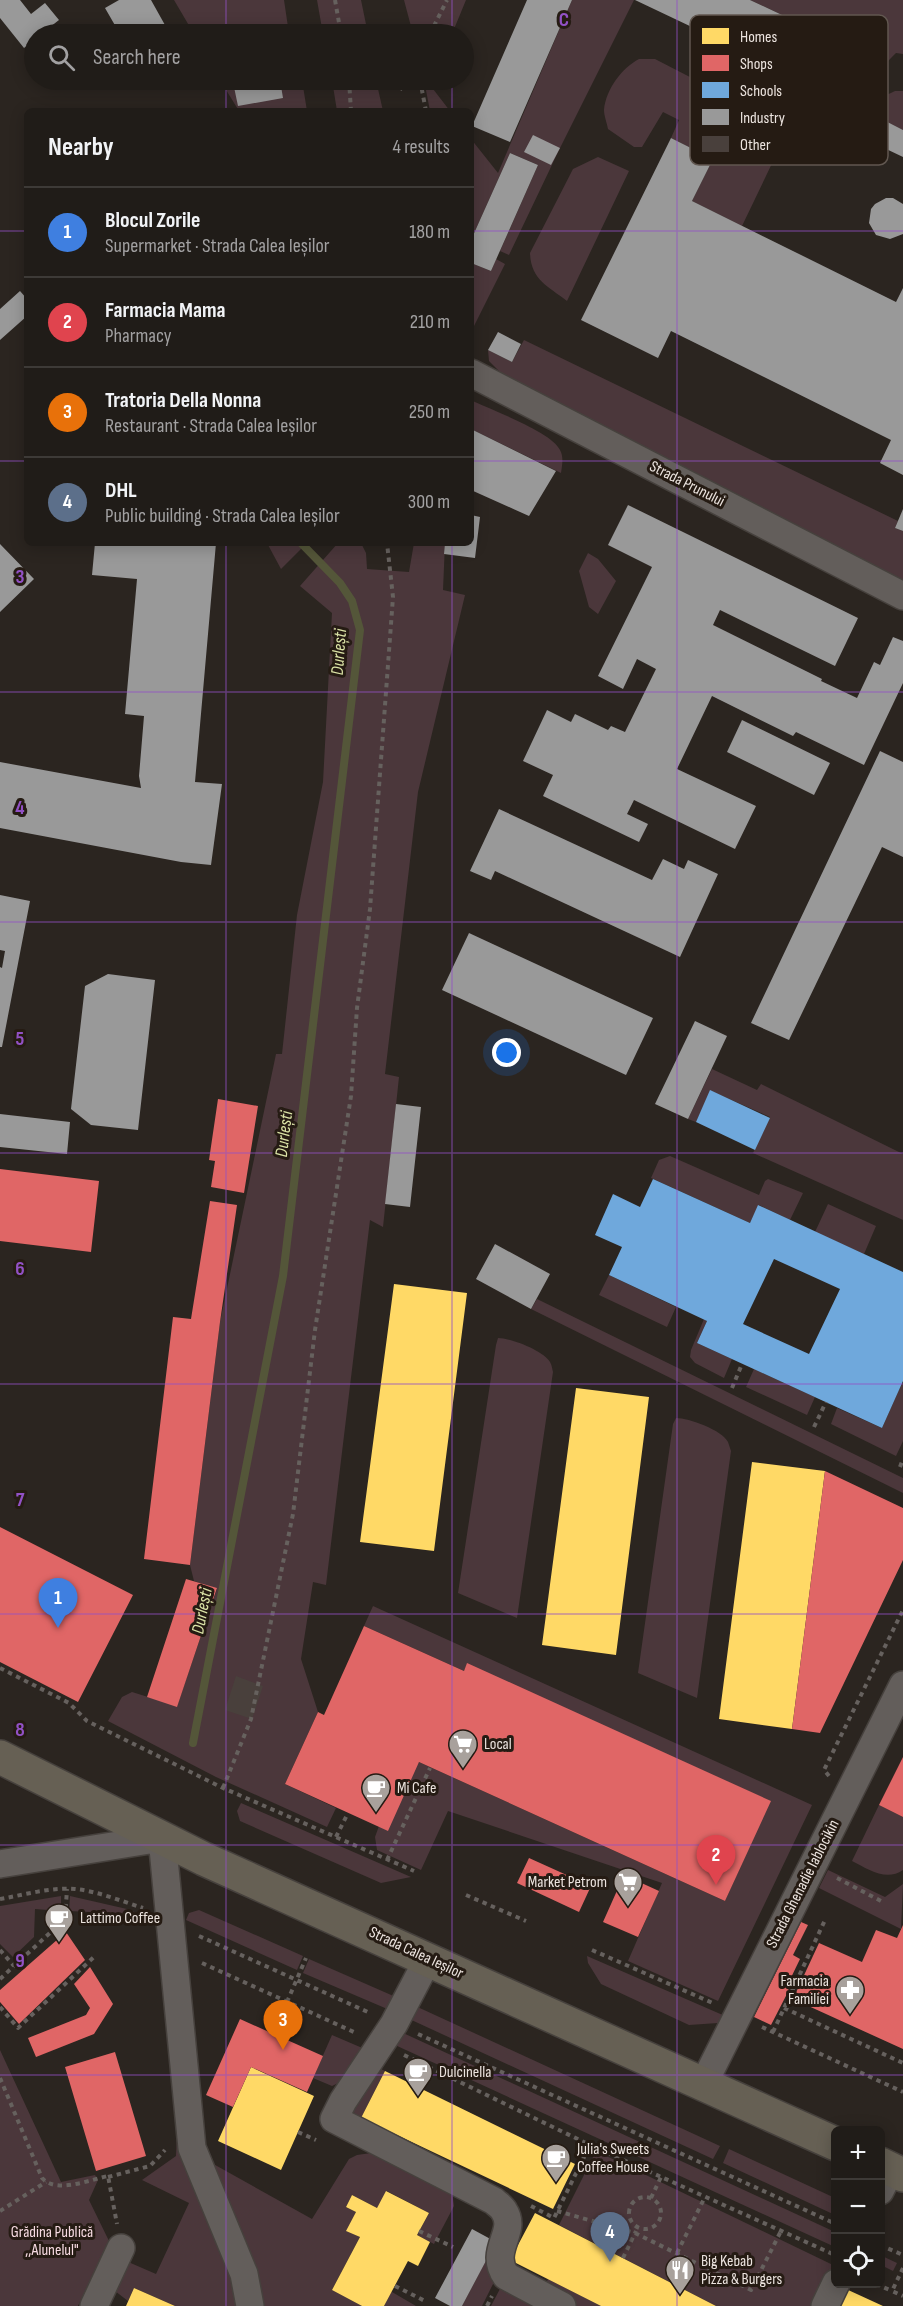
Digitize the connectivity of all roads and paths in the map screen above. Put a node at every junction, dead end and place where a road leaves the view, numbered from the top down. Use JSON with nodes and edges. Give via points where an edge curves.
{"nodes":[{"id":1,"x":335,"y":0,"type":"edge"},
{"id":2,"x":447,"y":0,"type":"edge"},
{"id":3,"x":339,"y":24,"type":"edge"},
{"id":4,"x":435,"y":24,"type":"edge"},
{"id":5,"x":350,"y":90,"type":"edge"},
{"id":6,"x":422,"y":90,"type":"edge"},
{"id":7,"x":351,"y":108,"type":"edge"},
{"id":8,"x":425,"y":108,"type":"edge"},
{"id":9,"x":474,"y":375,"type":"edge"},
{"id":10,"x":387,"y":546,"type":"edge"},
{"id":11,"x":903,"y":596,"type":"edge"},
{"id":12,"x":742,"y":1364,"type":"dead end"},
{"id":13,"x":732,"y":1388,"type":"dead end"},
{"id":14,"x":826,"y":1402,"type":"dead end"},
{"id":15,"x":814,"y":1427,"type":"dead end"},
{"id":16,"x":903,"y":1459,"type":"edge"},
{"id":17,"x":900,"y":1467,"type":"dead end"},
{"id":18,"x":903,"y":1610,"type":"edge"},
{"id":19,"x":0,"y":1668,"type":"edge"},
{"id":20,"x":903,"y":1685,"type":"edge"},
{"id":21,"x":0,"y":1757,"type":"edge"},
{"id":22,"x":430,"y":1768,"type":"dead end"},
{"id":23,"x":832,"y":1780,"type":"dead end"},
{"id":24,"x":223,"y":1788,"type":"junction"},
{"id":25,"x":348,"y":1813,"type":"dead end"},
{"id":26,"x":162,"y":1838,"type":"junction"},
{"id":27,"x":336,"y":1838,"type":"junction"},
{"id":28,"x":387,"y":1860,"type":"junction"},
{"id":29,"x":0,"y":1864,"type":"edge"},
{"id":30,"x":812,"y":1865,"type":"junction"},
{"id":31,"x":414,"y":1871,"type":"dead end"},
{"id":32,"x":67,"y":1889,"type":"junction"},
{"id":33,"x":466,"y":1895,"type":"dead end"},
{"id":34,"x":0,"y":1899,"type":"edge"},
{"id":35,"x":881,"y":1901,"type":"dead end"},
{"id":36,"x":148,"y":1911,"type":"dead end"},
{"id":37,"x":825,"y":1920,"type":"dead end"},
{"id":38,"x":526,"y":1921,"type":"dead end"},
{"id":39,"x":197,"y":1935,"type":"dead end"},
{"id":40,"x":0,"y":1950,"type":"edge"},
{"id":41,"x":592,"y":1950,"type":"dead end"},
{"id":42,"x":94,"y":1956,"type":"dead end"},
{"id":43,"x":306,"y":1958,"type":"dead end"},
{"id":44,"x":428,"y":1959,"type":"junction"},
{"id":45,"x":14,"y":1966,"type":"junction"},
{"id":46,"x":0,"y":1979,"type":"edge"},
{"id":47,"x":297,"y":1980,"type":"junction"},
{"id":48,"x":287,"y":2001,"type":"dead end"},
{"id":49,"x":0,"y":2007,"type":"edge"},
{"id":50,"x":721,"y":2007,"type":"dead end"},
{"id":51,"x":784,"y":2008,"type":"junction"},
{"id":52,"x":394,"y":2024,"type":"junction"},
{"id":53,"x":758,"y":2025,"type":"dead end"},
{"id":54,"x":773,"y":2032,"type":"junction"},
{"id":55,"x":903,"y":2063,"type":"edge"},
{"id":56,"x":0,"y":2078,"type":"edge"},
{"id":57,"x":704,"y":2084,"type":"junction"},
{"id":58,"x":903,"y":2092,"type":"edge"},
{"id":59,"x":298,"y":2132,"type":"dead end"},
{"id":60,"x":831,"y":2142,"type":"edge"},
{"id":61,"x":322,"y":2143,"type":"dead end"},
{"id":62,"x":167,"y":2146,"type":"dead end"},
{"id":63,"x":108,"y":2176,"type":"junction"},
{"id":64,"x":661,"y":2177,"type":"junction"},
{"id":65,"x":46,"y":2182,"type":"junction"},
{"id":66,"x":705,"y":2197,"type":"junction"},
{"id":67,"x":651,"y":2198,"type":"junction"},
{"id":68,"x":0,"y":2211,"type":"edge"},
{"id":69,"x":504,"y":2211,"type":"junction"},
{"id":70,"x":558,"y":2211,"type":"junction"},
{"id":71,"x":831,"y":2222,"type":"edge"},
{"id":72,"x":636,"y":2230,"type":"junction"},
{"id":73,"x":419,"y":2231,"type":"dead end"},
{"id":74,"x":781,"y":2231,"type":"junction"},
{"id":75,"x":453,"y":2247,"type":"dead end"},
{"id":76,"x":885,"y":2247,"type":"edge"},
{"id":77,"x":121,"y":2248,"type":"joint"},
{"id":78,"x":677,"y":2253,"type":"junction"},
{"id":79,"x":831,"y":2254,"type":"edge"},
{"id":80,"x":903,"y":2255,"type":"edge"},
{"id":81,"x":623,"y":2258,"type":"dead end"},
{"id":82,"x":903,"y":2268,"type":"edge"},
{"id":83,"x":395,"y":2286,"type":"dead end"},
{"id":84,"x":834,"y":2288,"type":"edge"},
{"id":85,"x":885,"y":2288,"type":"edge"},
{"id":86,"x":892,"y":2291,"type":"junction"},
{"id":87,"x":903,"y":2296,"type":"edge"},
{"id":88,"x":427,"y":2301,"type":"dead end"},
{"id":89,"x":94,"y":2306,"type":"edge"},
{"id":90,"x":250,"y":2306,"type":"edge"},
{"id":91,"x":562,"y":2306,"type":"edge"},
{"id":92,"x":825,"y":2306,"type":"edge"}],
"edges":[{"from":1,"to":3,"type":"path"},
{"from":2,"to":4,"type":"path"},
{"from":5,"to":7,"type":"path"},
{"from":6,"to":8,"type":"path"},
{"from":9,"to":11,"type":"street","name":"Strada Prunului"},
{"from":10,"to":24,"type":"path","via":[[393,597],[371,897],[351,1096],[315,1330],[293,1514],[251,1719]]},
{"from":12,"to":13,"type":"path"},
{"from":14,"to":15,"type":"path"},
{"from":16,"to":17,"type":"path"},
{"from":18,"to":23,"type":"path","via":[[824,1770]]},
{"from":19,"to":24,"type":"path","via":[[69,1703],[87,1721]]},
{"from":20,"to":30,"type":"street","name":"Strada Ghenadie Iablocikin"},
{"from":21,"to":26,"type":"main road","name":"Strada Calea Ieșilor"},
{"from":22,"to":28,"type":"path"},
{"from":24,"to":27,"type":"path"},
{"from":25,"to":27,"type":"path"},
{"from":26,"to":29,"type":"street"},
{"from":26,"to":44,"type":"main road","name":"Strada Calea Ieșilor"},
{"from":26,"to":90,"type":"street","via":[[192,2148],[244,2274]]},
{"from":27,"to":28,"type":"path"},
{"from":28,"to":31,"type":"path"},
{"from":30,"to":35,"type":"path"},
{"from":30,"to":57,"type":"street","name":"Strada Ghenadie Iablocikin"},
{"from":32,"to":34,"type":"path"},
{"from":32,"to":36,"type":"path"},
{"from":32,"to":45,"type":"path","via":[[65,1919]]},
{"from":33,"to":38,"type":"path"},
{"from":37,"to":51,"type":"path"},
{"from":39,"to":47,"type":"path"},
{"from":40,"to":45,"type":"path"},
{"from":41,"to":50,"type":"path"},
{"from":42,"to":49,"type":"path","via":[[18,2028]]},
{"from":43,"to":47,"type":"path"},
{"from":44,"to":52,"type":"street"},
{"from":44,"to":57,"type":"main road","name":"Strada Calea Ieșilor"},
{"from":45,"to":46,"type":"path"},
{"from":47,"to":48,"type":"path"},
{"from":47,"to":52,"type":"path"},
{"from":51,"to":54,"type":"path"},
{"from":51,"to":55,"type":"path"},
{"from":52,"to":69,"type":"street","via":[[334,2119],[485,2195]]},
{"from":52,"to":71,"type":"path"},
{"from":53,"to":54,"type":"path"},
{"from":54,"to":58,"type":"path"},
{"from":56,"to":65,"type":"path"},
{"from":57,"to":60,"type":"main road","name":"Strada Calea Ieșilor"},
{"from":59,"to":61,"type":"path"},
{"from":62,"to":63,"type":"path","via":[[150,2166]]},
{"from":63,"to":65,"type":"path","via":[[56,2187]]},
{"from":63,"to":77,"type":"path"},
{"from":64,"to":66,"type":"path"},
{"from":64,"to":67,"type":"path"},
{"from":64,"to":70,"type":"path","via":[[590,2145]]},
{"from":65,"to":68,"type":"path"},
{"from":66,"to":74,"type":"path"},
{"from":66,"to":78,"type":"path"},
{"from":67,"to":72,"type":"path","via":[[636,2200],[629,2208]]},
{"from":67,"to":72,"type":"path","via":[[661,2209],[661,2219],[654,2228]]},
{"from":69,"to":70,"type":"path","via":[[530,2205],[554,2218]]},
{"from":69,"to":91,"type":"street","via":[[508,2220],[500,2267],[506,2276]]},
{"from":70,"to":72,"type":"path"},
{"from":72,"to":78,"type":"path"},
{"from":72,"to":81,"type":"path"},
{"from":73,"to":75,"type":"path"},
{"from":74,"to":78,"type":"path","via":[[751,2290]]},
{"from":74,"to":79,"type":"path"},
{"from":76,"to":80,"type":"path"},
{"from":77,"to":89,"type":"street"},
{"from":82,"to":86,"type":"path"},
{"from":83,"to":88,"type":"path"},
{"from":84,"to":92,"type":"street"},
{"from":85,"to":86,"type":"path"},
{"from":86,"to":87,"type":"path"}]}
